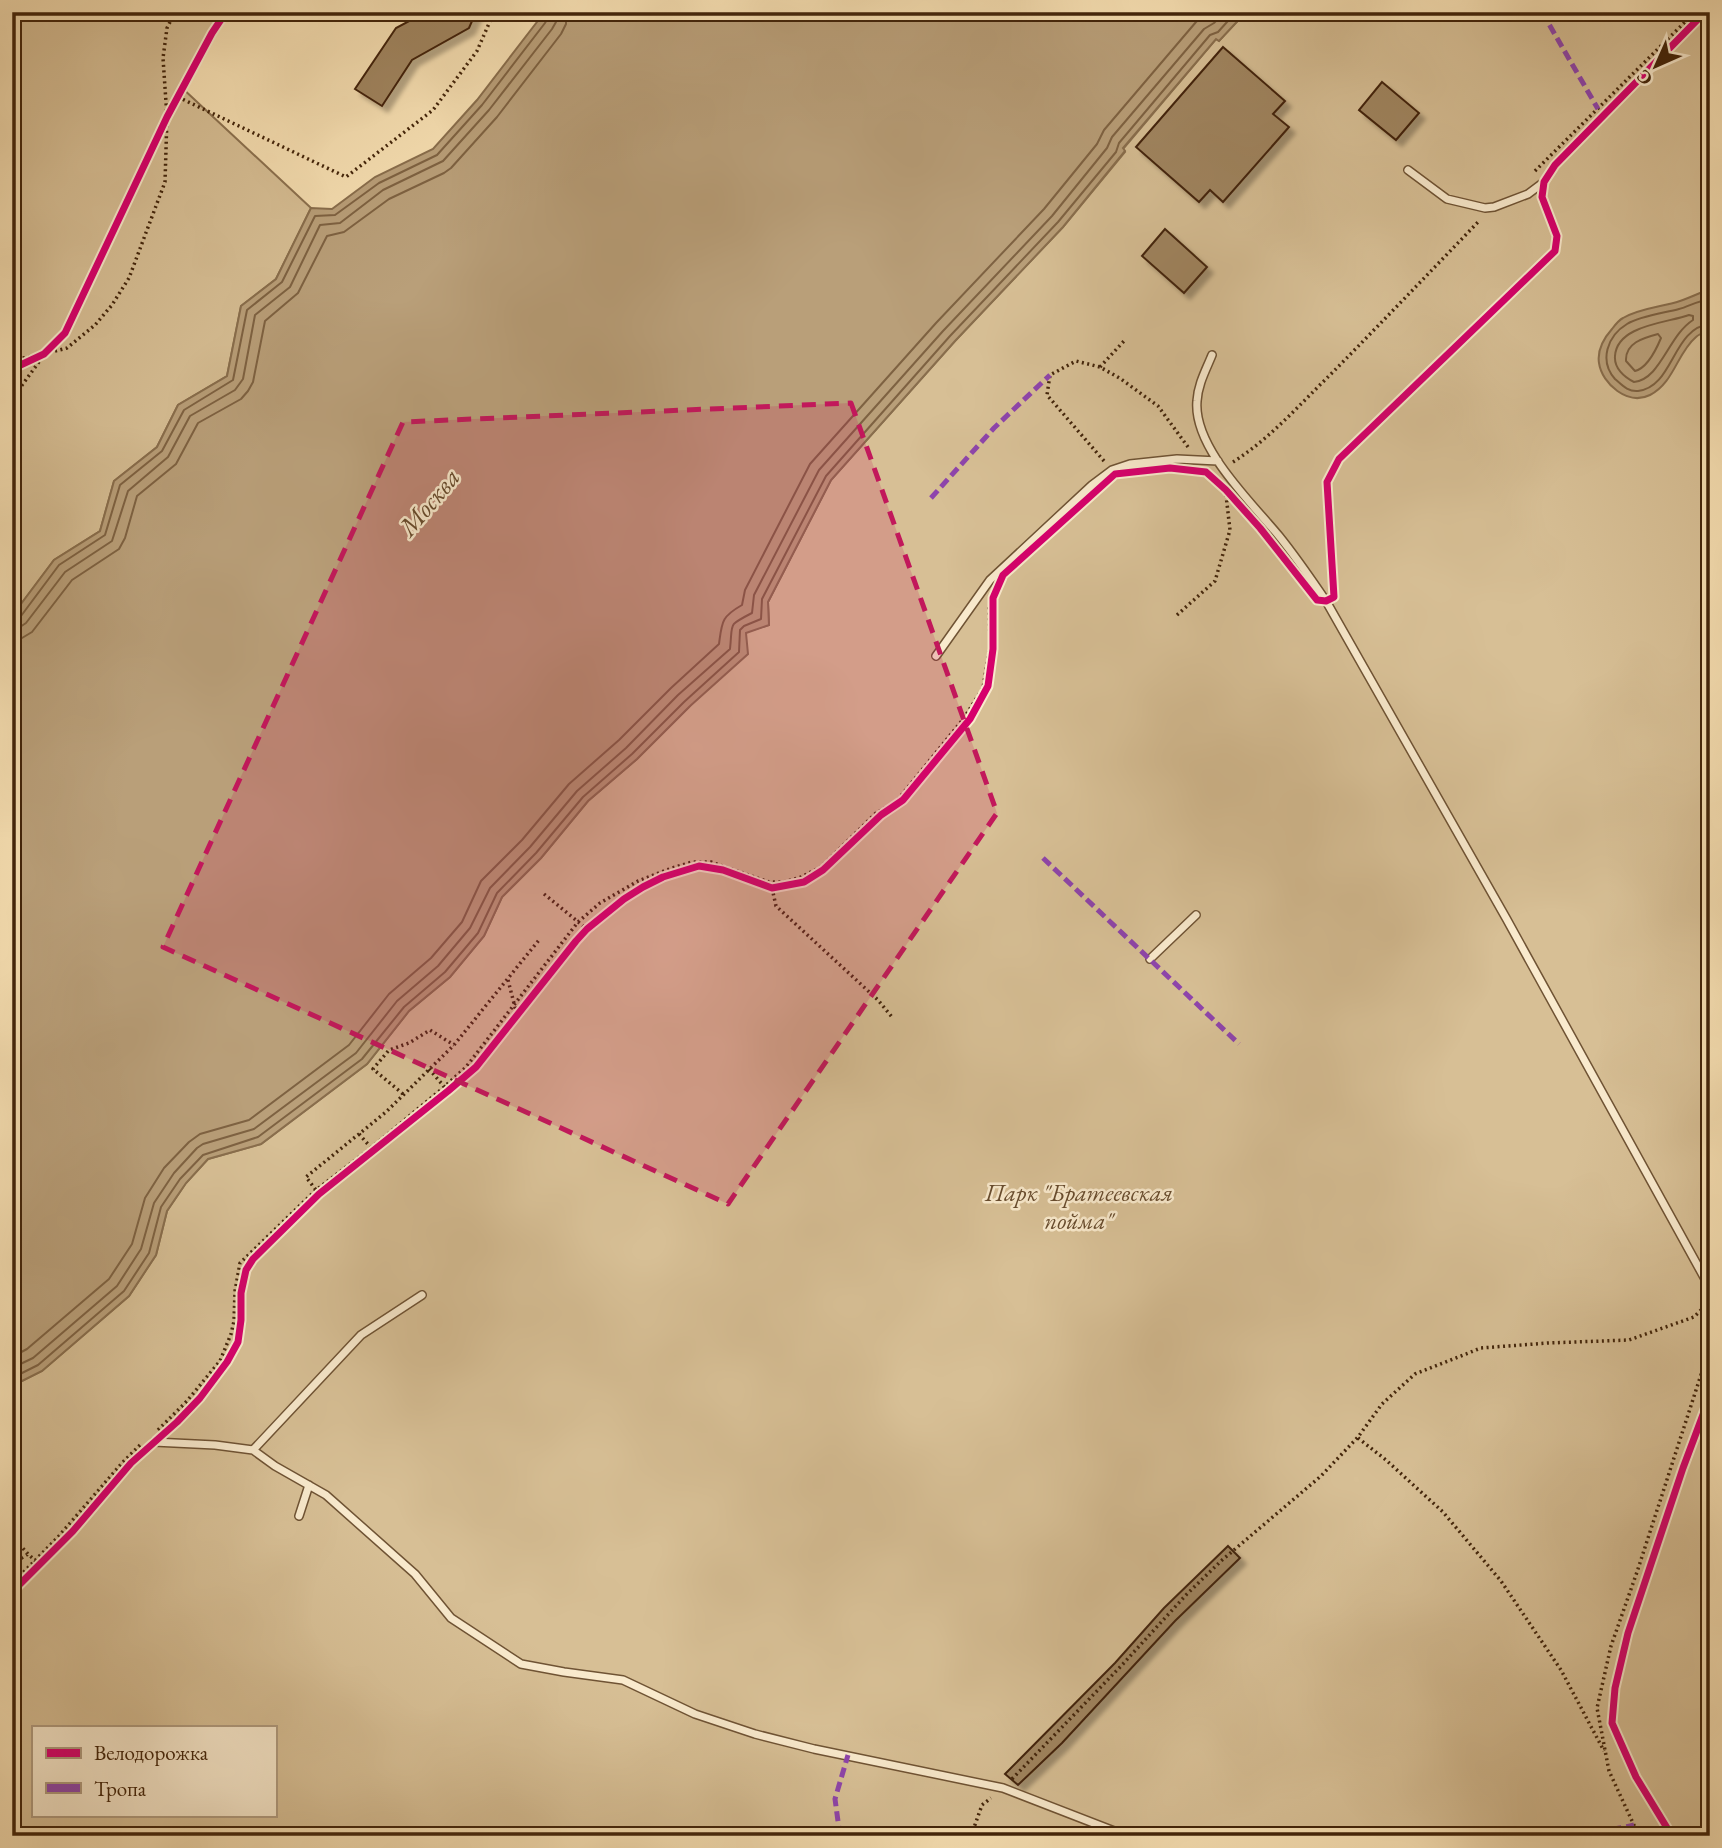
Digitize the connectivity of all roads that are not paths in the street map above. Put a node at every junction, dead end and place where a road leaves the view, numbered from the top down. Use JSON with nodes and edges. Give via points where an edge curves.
{"nodes":[{"id":1,"x":1408,"y":170,"type":"dead end"},
{"id":2,"x":1544,"y":182,"type":"dead end"},
{"id":3,"x":1212,"y":355,"type":"dead end"},
{"id":4,"x":1218,"y":461,"type":"junction"},
{"id":5,"x":936,"y":656,"type":"dead end"},
{"id":6,"x":1196,"y":915,"type":"dead end"},
{"id":7,"x":1150,"y":960,"type":"dead end"},
{"id":8,"x":1710,"y":1288,"type":"edge"},
{"id":9,"x":422,"y":1295,"type":"dead end"},
{"id":10,"x":152,"y":1439,"type":"road end"},
{"id":11,"x":253,"y":1450,"type":"junction"},
{"id":12,"x":309,"y":1485,"type":"junction"},
{"id":13,"x":299,"y":1516,"type":"dead end"},
{"id":14,"x":1127,"y":1836,"type":"edge"}],
"edges":[{"from":1,"to":2,"type":"lane","via":[[1447,199],[1485,208],[1528,194]]},
{"from":3,"to":4,"type":"lane","via":[[1196,403],[1200,425]]},
{"from":4,"to":5,"type":"lane","via":[[1164,460],[1112,470],[988,582]]},
{"from":4,"to":8,"type":"lane","via":[[1326,601]]},
{"from":6,"to":7,"type":"lane"},
{"from":9,"to":11,"type":"lane","via":[[361,1335]]},
{"from":10,"to":11,"type":"lane"},
{"from":11,"to":12,"type":"lane"},
{"from":12,"to":13,"type":"lane"},
{"from":12,"to":14,"type":"lane","via":[[415,1574],[451,1618],[522,1664],[623,1679],[695,1714],[755,1734],[1003,1788]]}]}
